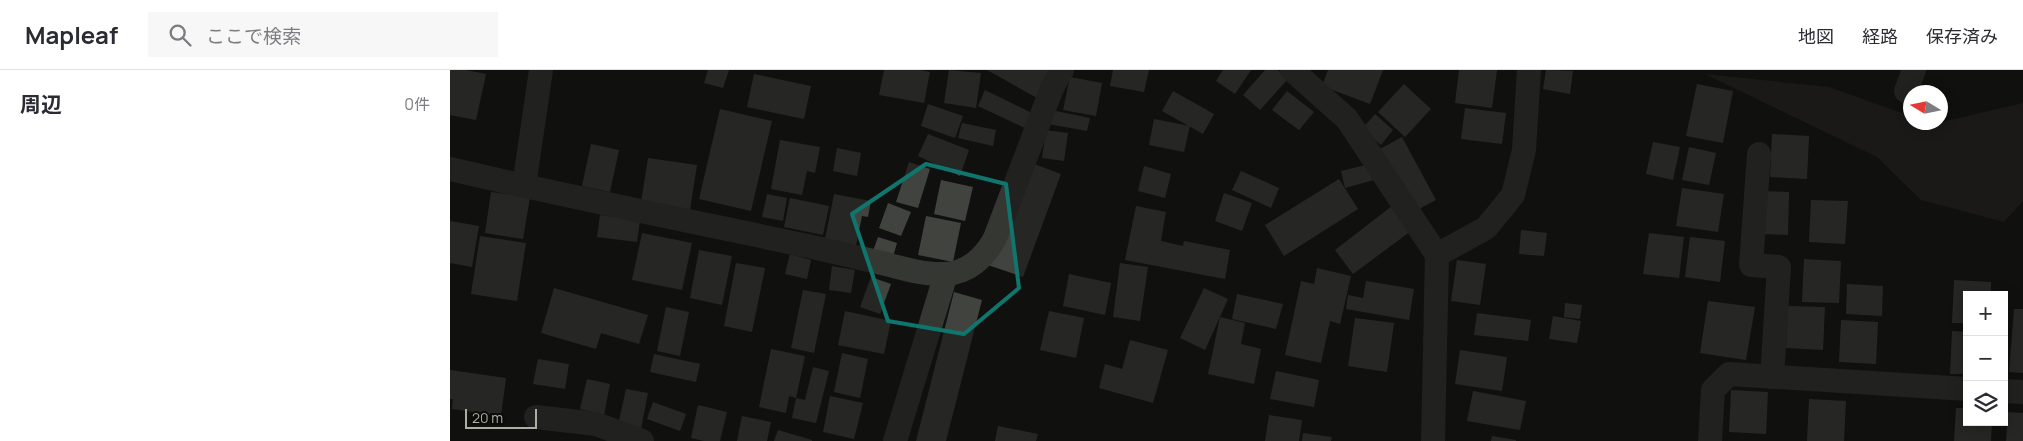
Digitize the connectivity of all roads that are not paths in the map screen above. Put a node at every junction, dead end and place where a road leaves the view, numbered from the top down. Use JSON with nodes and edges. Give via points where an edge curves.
{"nodes":[{"id":1,"x":541,"y":70,"type":"edge"},
{"id":2,"x":1062,"y":70,"type":"edge"},
{"id":3,"x":1292,"y":70,"type":"edge"},
{"id":4,"x":1529,"y":70,"type":"edge"},
{"id":5,"x":1759,"y":154,"type":"dead end"},
{"id":6,"x":450,"y":169,"type":"edge"},
{"id":7,"x":524,"y":186,"type":"junction"},
{"id":8,"x":1437,"y":255,"type":"junction"},
{"id":9,"x":946,"y":274,"type":"junction"},
{"id":10,"x":1772,"y":377,"type":"junction"},
{"id":11,"x":1963,"y":389,"type":"edge"},
{"id":12,"x":2008,"y":391,"type":"edge"},
{"id":13,"x":2023,"y":392,"type":"edge"},
{"id":14,"x":536,"y":417,"type":"dead end"},
{"id":15,"x":642,"y":441,"type":"edge"},
{"id":16,"x":895,"y":441,"type":"edge"},
{"id":17,"x":1433,"y":441,"type":"edge"},
{"id":18,"x":1710,"y":441,"type":"edge"}],
"edges":[{"from":1,"to":7,"type":"street"},
{"from":2,"to":9,"type":"street","via":[[1052,88],[995,238],[980,260],[963,270]]},
{"from":3,"to":8,"type":"street","via":[[1347,119]]},
{"from":4,"to":8,"type":"street","via":[[1524,150],[1512,195],[1486,228]]},
{"from":5,"to":10,"type":"street","via":[[1750,265],[1779,267]]},
{"from":6,"to":7,"type":"street"},
{"from":7,"to":9,"type":"street","via":[[908,270]]},
{"from":8,"to":17,"type":"street"},
{"from":9,"to":16,"type":"street"},
{"from":10,"to":11,"type":"street"},
{"from":10,"to":18,"type":"street","via":[[1728,374],[1713,390]]},
{"from":12,"to":13,"type":"street"},
{"from":14,"to":15,"type":"street","via":[[596,424]]}]}
